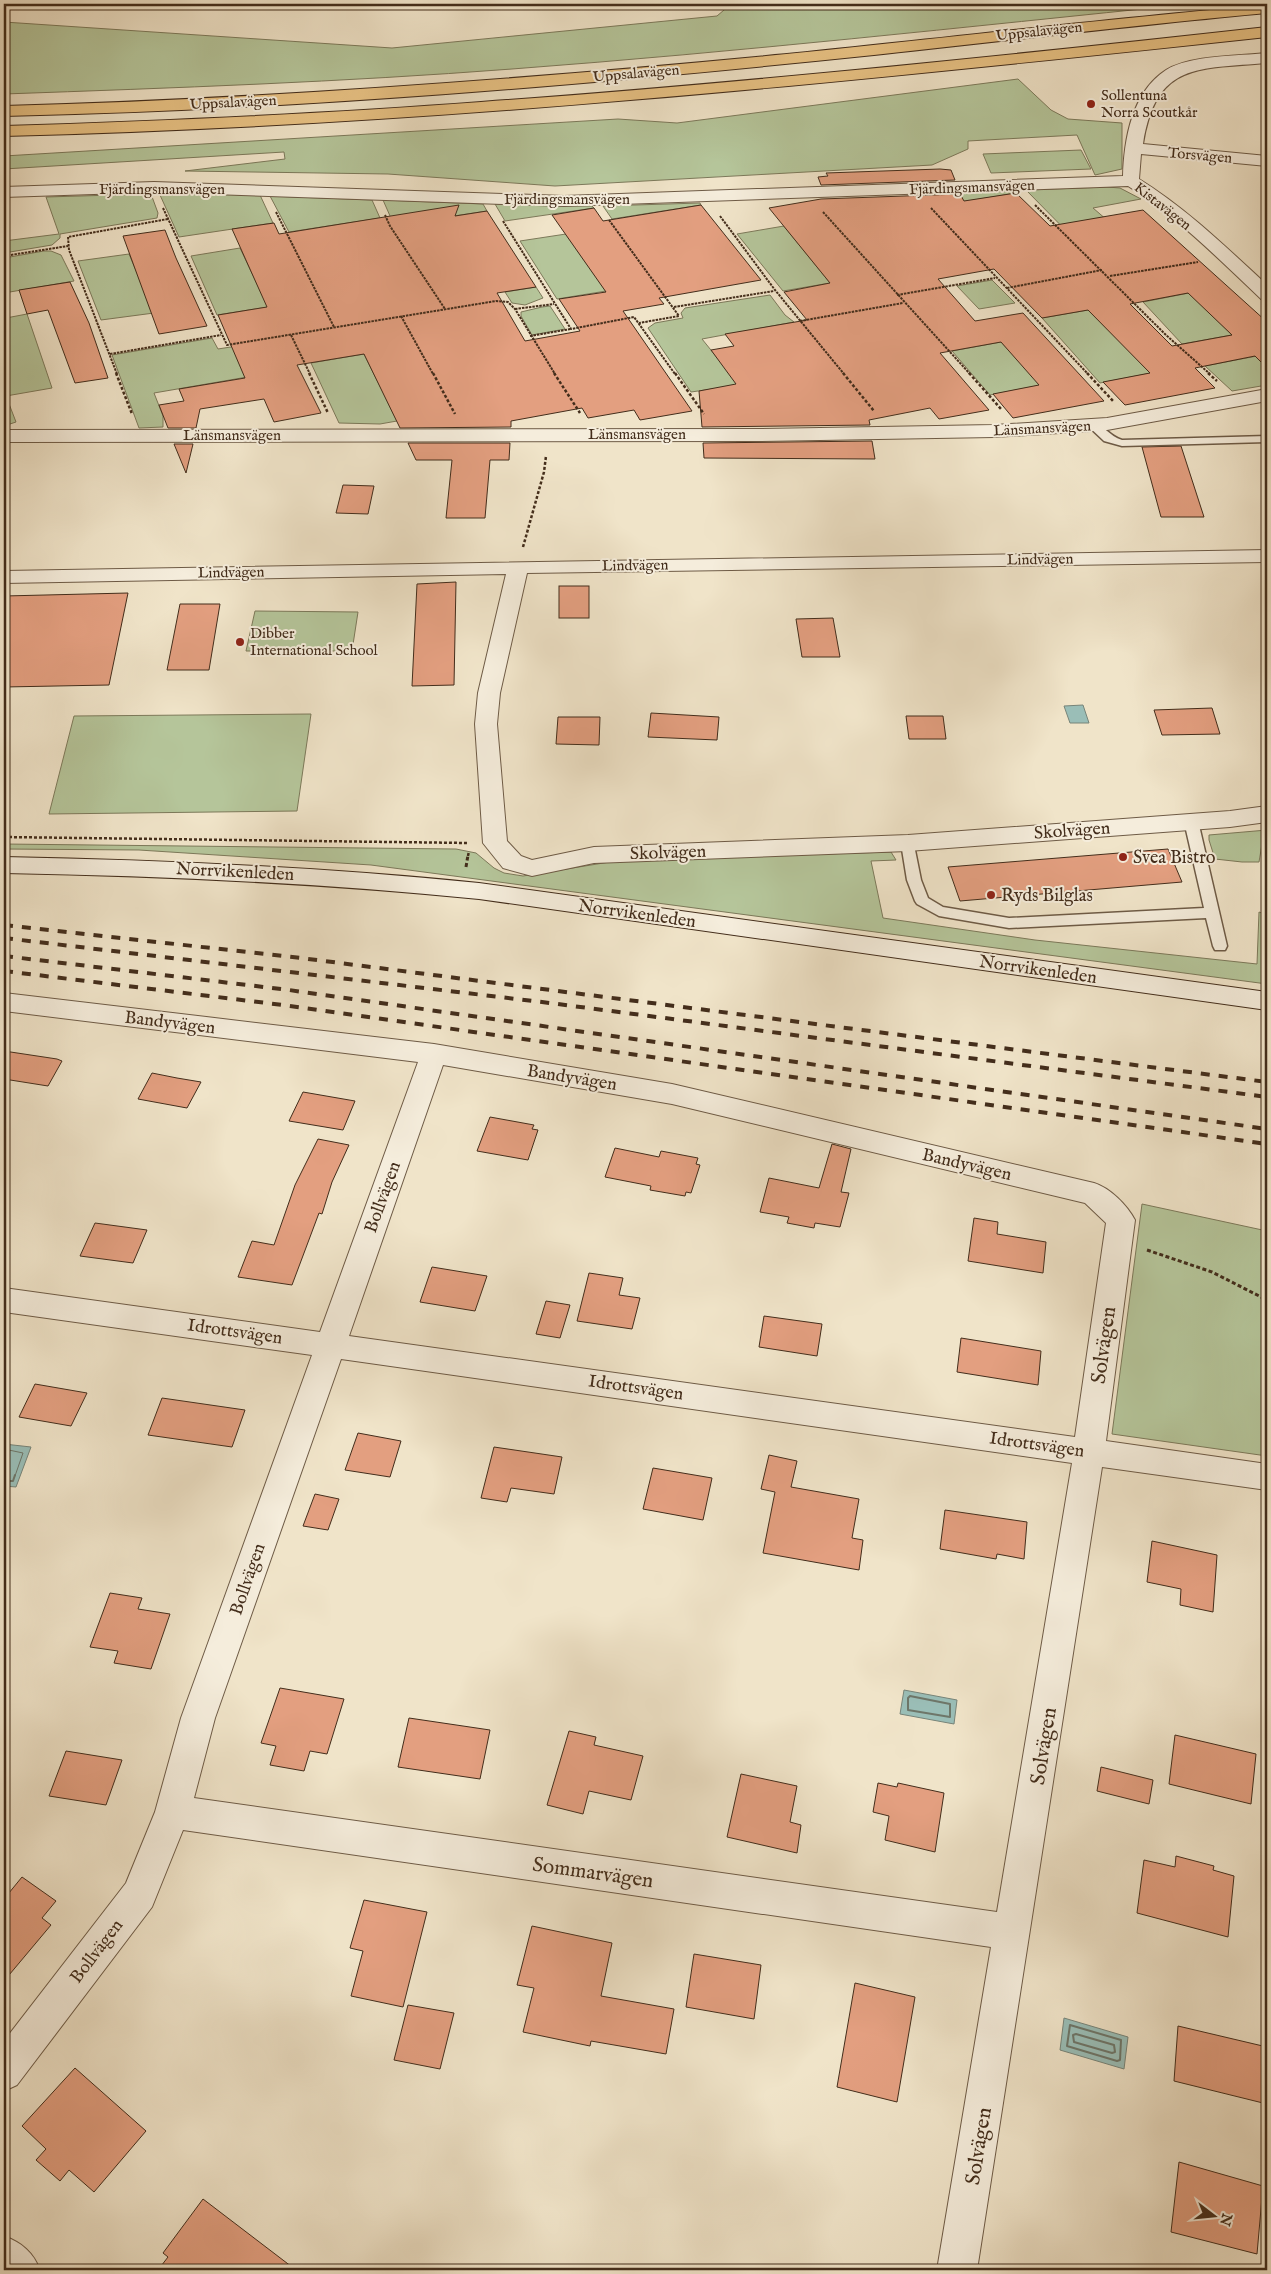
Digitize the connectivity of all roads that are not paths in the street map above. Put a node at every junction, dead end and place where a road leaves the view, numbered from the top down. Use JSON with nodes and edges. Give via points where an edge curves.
{"nodes":[{"id":1,"x":1267,"y":9,"type":"edge"},
{"id":2,"x":1267,"y":32,"type":"edge"},
{"id":3,"x":1267,"y":58,"type":"edge"},
{"id":4,"x":4,"y":111,"type":"edge"},
{"id":5,"x":4,"y":131,"type":"edge"},
{"id":6,"x":1133,"y":148,"type":"junction"},
{"id":7,"x":1267,"y":161,"type":"edge"},
{"id":8,"x":1131,"y":180,"type":"junction"},
{"id":9,"x":4,"y":192,"type":"edge"},
{"id":10,"x":1267,"y":295,"type":"edge"},
{"id":11,"x":1267,"y":395,"type":"edge"},
{"id":12,"x":1094,"y":425,"type":"junction"},
{"id":13,"x":4,"y":436,"type":"edge"},
{"id":14,"x":1267,"y":439,"type":"edge"},
{"id":15,"x":1267,"y":556,"type":"edge"},
{"id":16,"x":518,"y":567,"type":"junction"},
{"id":17,"x":4,"y":577,"type":"edge"},
{"id":18,"x":1267,"y":814,"type":"edge"},
{"id":19,"x":1191,"y":821,"type":"junction"},
{"id":20,"x":908,"y":842,"type":"junction"},
{"id":21,"x":4,"y":865,"type":"edge"},
{"id":22,"x":1212,"y":913,"type":"junction"},
{"id":23,"x":1220,"y":946,"type":"dead end"},
{"id":24,"x":1267,"y":1001,"type":"edge"},
{"id":25,"x":4,"y":1002,"type":"edge"},
{"id":26,"x":434,"y":1054,"type":"junction"},
{"id":27,"x":1119,"y":1230,"type":"joint"},
{"id":28,"x":4,"y":1300,"type":"edge"},
{"id":29,"x":330,"y":1344,"type":"junction"},
{"id":30,"x":1089,"y":1451,"type":"junction"},
{"id":31,"x":1267,"y":1477,"type":"edge"},
{"id":32,"x":173,"y":1812,"type":"junction"},
{"id":33,"x":1013,"y":1932,"type":"junction"},
{"id":34,"x":4,"y":2072,"type":"edge"},
{"id":35,"x":4,"y":2256,"type":"edge"},
{"id":36,"x":20,"y":2270,"type":"edge"},
{"id":37,"x":957,"y":2270,"type":"edge"}],
"edges":[{"from":1,"to":4,"type":"highway","name":"Uppsalavägen","via":[[395,94]]},
{"from":2,"to":5,"type":"highway","name":"Uppsalavägen","via":[[696,89],[423,111]]},
{"from":3,"to":6,"type":"street","name":"Kistavägen","via":[[1198,66],[1172,73],[1155,89],[1142,111]]},
{"from":6,"to":7,"type":"street","name":"Torsvägen"},
{"from":6,"to":8,"type":"street","name":"Kistavägen"},
{"from":8,"to":9,"type":"street","name":"Fjärdingsmansvägen","via":[[597,200],[154,186]]},
{"from":8,"to":10,"type":"street","name":"Kistavägen","via":[[1227,257]]},
{"from":11,"to":12,"type":"street","name":"Länsmansvägen"},
{"from":12,"to":13,"type":"street","name":"Länsmansvägen","via":[[1020,430],[719,435]]},
{"from":12,"to":14,"type":"lane","via":[[1108,439],[1122,443]]},
{"from":15,"to":16,"type":"street","name":"Lindvägen"},
{"from":16,"to":17,"type":"street","name":"Lindvägen"},
{"from":16,"to":20,"type":"street","name":"Skolvägen","via":[[486,724],[494,843],[512,862],[532,868],[594,855]]},
{"from":18,"to":19,"type":"street","name":"Skolvägen"},
{"from":19,"to":20,"type":"street","name":"Skolvägen"},
{"from":19,"to":22,"type":"lane"},
{"from":20,"to":22,"type":"lane","via":[[914,880],[922,901],[939,911],[1009,923]]},
{"from":21,"to":24,"type":"street","name":"Norrvikenleden","via":[[275,873],[451,888]]},
{"from":22,"to":23,"type":"lane"},
{"from":25,"to":26,"type":"street","name":"Bandyvägen"},
{"from":26,"to":27,"type":"street","name":"Bandyvägen","via":[[672,1094],[1094,1194]]},
{"from":26,"to":29,"type":"street","name":"Bollvägen"},
{"from":27,"to":30,"type":"street","name":"Solvägen"},
{"from":28,"to":29,"type":"street","name":"Idrottsvägen"},
{"from":29,"to":30,"type":"street","name":"Idrottsvägen"},
{"from":29,"to":32,"type":"street","name":"Bollvägen","via":[[198,1718]]},
{"from":30,"to":31,"type":"street","name":"Idrottsvägen"},
{"from":30,"to":33,"type":"street","name":"Solvägen"},
{"from":32,"to":33,"type":"street","name":"Sommarvägen"},
{"from":32,"to":34,"type":"street","name":"Bollvägen","via":[[139,1895]]},
{"from":33,"to":37,"type":"street","name":"Solvägen"},
{"from":35,"to":36,"type":"street"}]}
